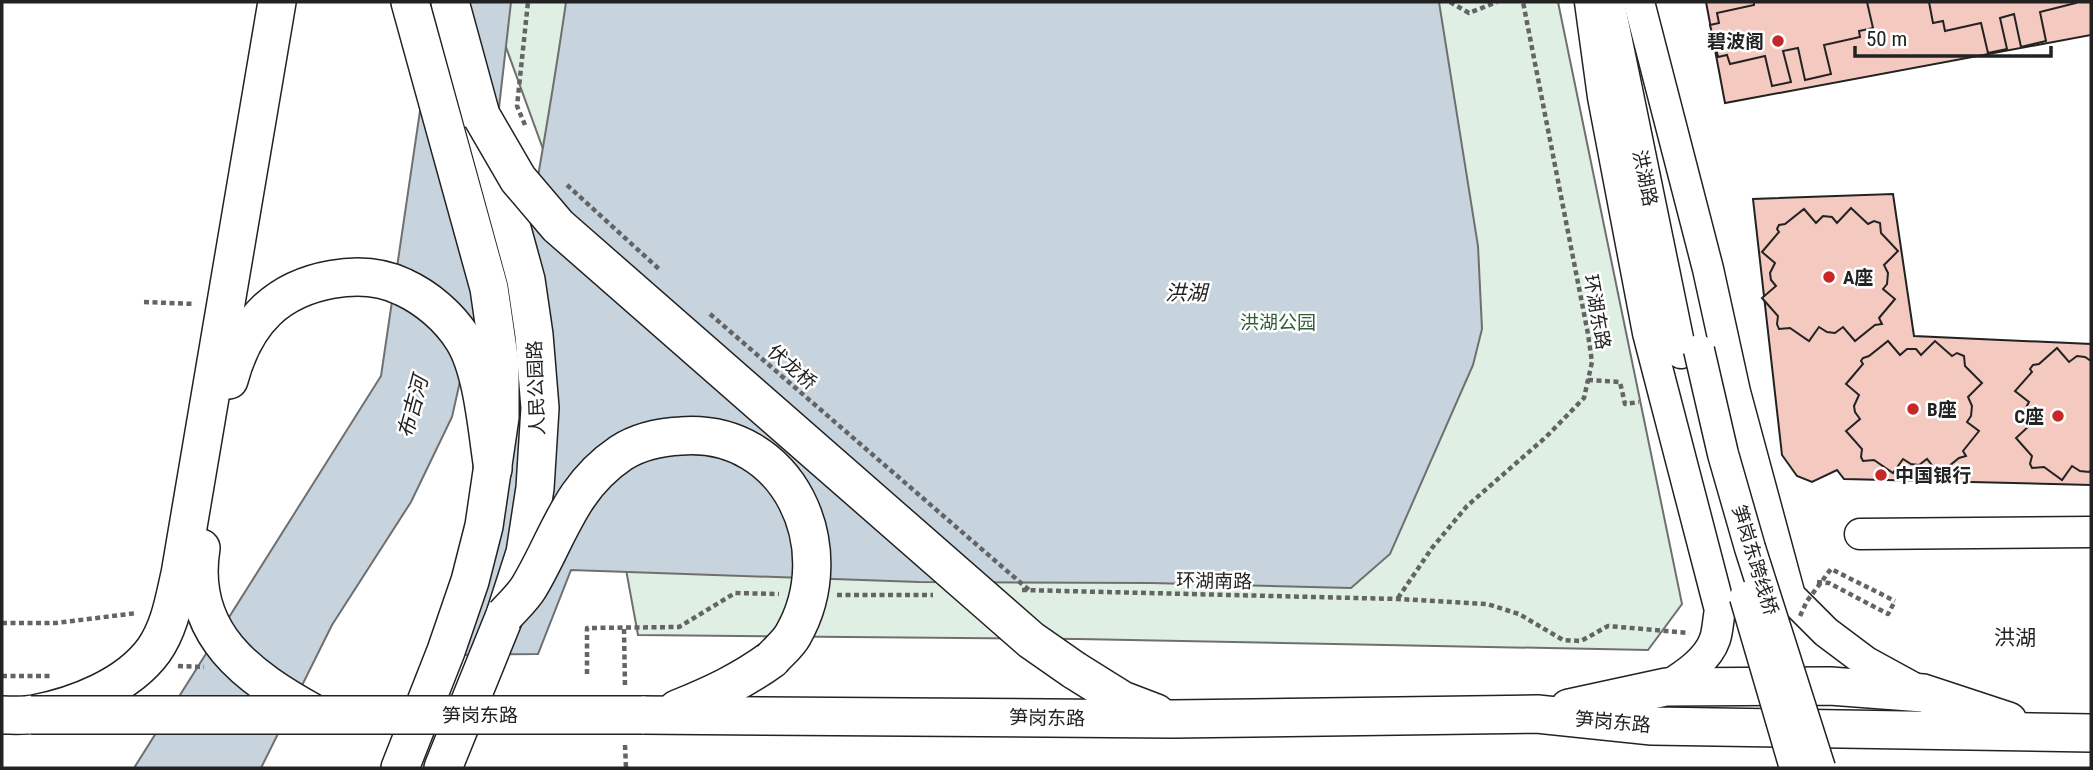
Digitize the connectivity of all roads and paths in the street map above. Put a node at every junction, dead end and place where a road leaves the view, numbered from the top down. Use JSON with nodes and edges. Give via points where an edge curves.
{"nodes":[{"id":1,"x":277,"y":2,"type":"edge"},
{"id":2,"x":410,"y":2,"type":"edge"},
{"id":3,"x":450,"y":2,"type":"edge"},
{"id":4,"x":528,"y":2,"type":"edge"},
{"id":5,"x":1450,"y":2,"type":"edge"},
{"id":6,"x":1497,"y":2,"type":"edge"},
{"id":7,"x":1523,"y":2,"type":"edge"},
{"id":8,"x":1590,"y":2,"type":"edge"},
{"id":9,"x":1609,"y":2,"type":"edge"},
{"id":10,"x":1638,"y":2,"type":"edge"},
{"id":11,"x":482,"y":117,"type":"junction"},
{"id":12,"x":526,"y":128,"type":"dead end"},
{"id":13,"x":560,"y":178,"type":"dead end"},
{"id":14,"x":659,"y":269,"type":"dead end"},
{"id":15,"x":144,"y":302,"type":"dead end"},
{"id":16,"x":207,"y":305,"type":"dead end"},
{"id":17,"x":701,"y":306,"type":"dead end"},
{"id":18,"x":1690,"y":352,"type":"junction"},
{"id":19,"x":1588,"y":380,"type":"junction"},
{"id":20,"x":1625,"y":404,"type":"dead end"},
{"id":21,"x":208,"y":453,"type":"junction"},
{"id":22,"x":493,"y":469,"type":"junction"},
{"id":23,"x":2091,"y":531,"type":"edge"},
{"id":24,"x":1860,"y":534,"type":"dead end"},
{"id":25,"x":1029,"y":590,"type":"joint"},
{"id":26,"x":1398,"y":599,"type":"junction"},
{"id":27,"x":1800,"y":599,"type":"junction"},
{"id":28,"x":1720,"y":610,"type":"junction"},
{"id":29,"x":138,"y":613,"type":"dead end"},
{"id":30,"x":505,"y":615,"type":"junction"},
{"id":31,"x":2,"y":623,"type":"edge"},
{"id":32,"x":624,"y":629,"type":"dead end"},
{"id":33,"x":1689,"y":632,"type":"dead end"},
{"id":34,"x":171,"y":666,"type":"dead end"},
{"id":35,"x":206,"y":667,"type":"dead end"},
{"id":36,"x":587,"y":674,"type":"dead end"},
{"id":37,"x":1666,"y":687,"type":"junction"},
{"id":38,"x":1923,"y":692,"type":"junction"},
{"id":39,"x":315,"y":714,"type":"junction"},
{"id":40,"x":17,"y":715,"type":"edge"},
{"id":41,"x":653,"y":715,"type":"junction"},
{"id":42,"x":1537,"y":715,"type":"junction"},
{"id":43,"x":1173,"y":719,"type":"junction"},
{"id":44,"x":2046,"y":733,"type":"junction"},
{"id":45,"x":2091,"y":733,"type":"edge"},
{"id":46,"x":400,"y":768,"type":"edge"},
{"id":47,"x":443,"y":768,"type":"edge"},
{"id":48,"x":1794,"y":768,"type":"edge"},
{"id":49,"x":1820,"y":768,"type":"edge"}],
"edges":[{"from":1,"to":21,"type":"main road"},
{"from":2,"to":22,"type":"main road","name":"人民公园路","via":[[489,288],[500,364],[500,417]]},
{"from":3,"to":11,"type":"main road","name":"人民公园路"},
{"from":4,"to":12,"type":"path","via":[[517,106]]},
{"from":5,"to":6,"type":"path","via":[[1469,13]]},
{"from":7,"to":19,"type":"path","name":"环湖东路","via":[[1588,334],[1592,362]]},
{"from":8,"to":28,"type":"street","via":[[1603,97],[1648,333]]},
{"from":9,"to":18,"type":"street","name":"洪湖路"},
{"from":10,"to":18,"type":"street","name":"洪湖路"},
{"from":10,"to":27,"type":"street","via":[[1735,392]]},
{"from":11,"to":30,"type":"main road","name":"人民公园路","bridge":true,"via":[[526,280],[540,408],[525,553]]},
{"from":11,"to":43,"type":"main road","bridge":true,"via":[[518,179],[558,226],[1031,640],[1122,700]]},
{"from":13,"to":14,"type":"path"},
{"from":15,"to":16,"type":"path"},
{"from":17,"to":25,"type":"path","name":"伏龙桥"},
{"from":18,"to":48,"type":"street","name":"笋岗东跨线桥","bridge":true,"via":[[1699,443]]},
{"from":18,"to":49,"type":"street","name":"笋岗东跨线桥","bridge":true},
{"from":19,"to":20,"type":"path","via":[[1620,382]]},
{"from":19,"to":26,"type":"path","name":"环湖东路","via":[[1584,398],[1546,438],[1466,506]]},
{"from":21,"to":22,"type":"main road","via":[[236,356],[251,328],[269,308],[298,290],[347,277],[400,285],[421,296],[450,322],[475,368]]},
{"from":21,"to":39,"type":"main road","via":[[199,585],[214,633],[243,667]]},
{"from":21,"to":40,"type":"main road","bridge":true,"via":[[173,606],[154,650],[111,686],[79,702]]},
{"from":22,"to":46,"type":"main road","name":"人民公园路","via":[[470,581]]},
{"from":23,"to":24,"type":"street"},
{"from":25,"to":26,"type":"path","name":"环湖南路"},
{"from":26,"to":33,"type":"path","name":"环湖南路","via":[[1487,604],[1519,614],[1563,640],[1581,641],[1608,626]]},
{"from":27,"to":27,"type":"path","bridge":true,"via":[[1807,601],[1831,569],[1895,601],[1888,614],[1829,583]]},
{"from":27,"to":28,"type":"street","via":[[1776,642],[1761,646],[1746,644],[1729,628]]},
{"from":27,"to":38,"type":"street","via":[[1826,632],[1866,662]]},
{"from":28,"to":37,"type":"street","via":[[1715,640],[1705,655]]},
{"from":29,"to":31,"type":"path","via":[[57,623]]},
{"from":30,"to":41,"type":"main road","bridge":true,"via":[[528,589],[575,498],[597,472],[624,452],[662,437],[700,434],[735,443],[765,461],[788,484],[810,535],[812,582],[805,609],[792,637],[750,675],[713,695]]},
{"from":30,"to":47,"type":"main road","name":"人民公园路"},
{"from":32,"to":36,"type":"path","via":[[587,628]]},
{"from":34,"to":35,"type":"path"},
{"from":37,"to":38,"type":"main road","via":[[1830,686]]},
{"from":37,"to":42,"type":"main road"},
{"from":38,"to":44,"type":"main road"},
{"from":39,"to":40,"type":"main road","name":"笋岗东路","bridge":true},
{"from":39,"to":41,"type":"main road","name":"笋岗东路","bridge":true},
{"from":41,"to":43,"type":"main road","name":"笋岗东路"},
{"from":42,"to":43,"type":"main road","name":"笋岗东路"},
{"from":42,"to":44,"type":"main road","name":"笋岗东路","via":[[1652,726]]},
{"from":44,"to":45,"type":"main road","name":"笋岗东路"}]}
